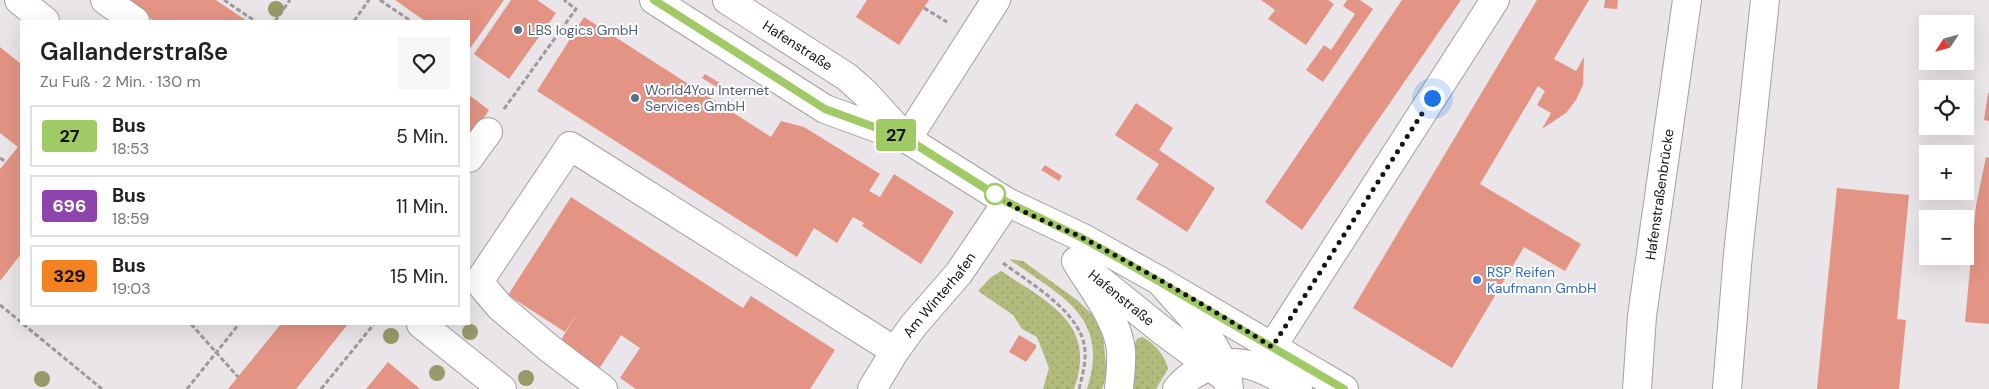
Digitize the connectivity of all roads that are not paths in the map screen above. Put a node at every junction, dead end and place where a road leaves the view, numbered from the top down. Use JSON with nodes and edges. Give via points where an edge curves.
{"nodes":[{"id":1,"x":19,"y":0,"type":"edge"},
{"id":2,"x":104,"y":0,"type":"edge"},
{"id":3,"x":654,"y":0,"type":"edge"},
{"id":4,"x":727,"y":0,"type":"edge"},
{"id":5,"x":996,"y":0,"type":"edge"},
{"id":6,"x":1495,"y":0,"type":"edge"},
{"id":7,"x":1687,"y":0,"type":"edge"},
{"id":8,"x":1765,"y":0,"type":"edge"},
{"id":9,"x":45,"y":20,"type":"edge"},
{"id":10,"x":134,"y":20,"type":"edge"},
{"id":11,"x":488,"y":132,"type":"road end"},
{"id":12,"x":907,"y":139,"type":"junction"},
{"id":13,"x":470,"y":157,"type":"edge"},
{"id":14,"x":1007,"y":202,"type":"junction"},
{"id":15,"x":1076,"y":261,"type":"junction"},
{"id":16,"x":1160,"y":281,"type":"junction"},
{"id":17,"x":423,"y":325,"type":"edge"},
{"id":18,"x":1272,"y":347,"type":"junction"},
{"id":19,"x":895,"y":351,"type":"junction"},
{"id":20,"x":1226,"y":378,"type":"edge"},
{"id":21,"x":502,"y":389,"type":"edge"},
{"id":22,"x":602,"y":389,"type":"edge"},
{"id":23,"x":872,"y":389,"type":"edge"},
{"id":24,"x":1119,"y":389,"type":"edge"},
{"id":25,"x":1177,"y":389,"type":"edge"},
{"id":26,"x":1298,"y":389,"type":"edge"},
{"id":27,"x":1344,"y":389,"type":"edge"},
{"id":28,"x":1637,"y":389,"type":"edge"},
{"id":29,"x":1727,"y":389,"type":"edge"}],
"edges":[{"from":1,"to":9,"type":"main road"},
{"from":2,"to":10,"type":"main road"},
{"from":3,"to":12,"type":"main road","name":"Hafenstraße","via":[[825,109]]},
{"from":4,"to":12,"type":"main road","name":"Hafenstraße","via":[[847,77]]},
{"from":5,"to":12,"type":"main road"},
{"from":6,"to":18,"type":"main road"},
{"from":7,"to":28,"type":"main road","name":"Hafenstraßenbrücke","via":[[1645,298]]},
{"from":8,"to":29,"type":"main road"},
{"from":11,"to":13,"type":"main road"},
{"from":12,"to":14,"type":"main road","name":"Hafenstraße"},
{"from":14,"to":15,"type":"main road","name":"Hafenstraße"},
{"from":14,"to":16,"type":"main road","name":"Hafenstraße"},
{"from":14,"to":19,"type":"main road","name":"Am Winterhafen","via":[[959,273]]},
{"from":15,"to":20,"type":"main road","name":"Hafenstraße"},
{"from":15,"to":24,"type":"main road","via":[[1118,336],[1121,350]]},
{"from":16,"to":18,"type":"main road","name":"Hafenstraße"},
{"from":16,"to":20,"type":"main road","via":[[1213,344]]},
{"from":17,"to":21,"type":"main road"},
{"from":18,"to":27,"type":"main road","name":"Hafenstraße"},
{"from":19,"to":22,"type":"main road","via":[[570,146],[482,278],[483,287],[550,349]]},
{"from":19,"to":23,"type":"main road","name":"Am Winterhafen"},
{"from":20,"to":25,"type":"main road","via":[[1190,377]]},
{"from":20,"to":26,"type":"main road","via":[[1249,365]]}]}
